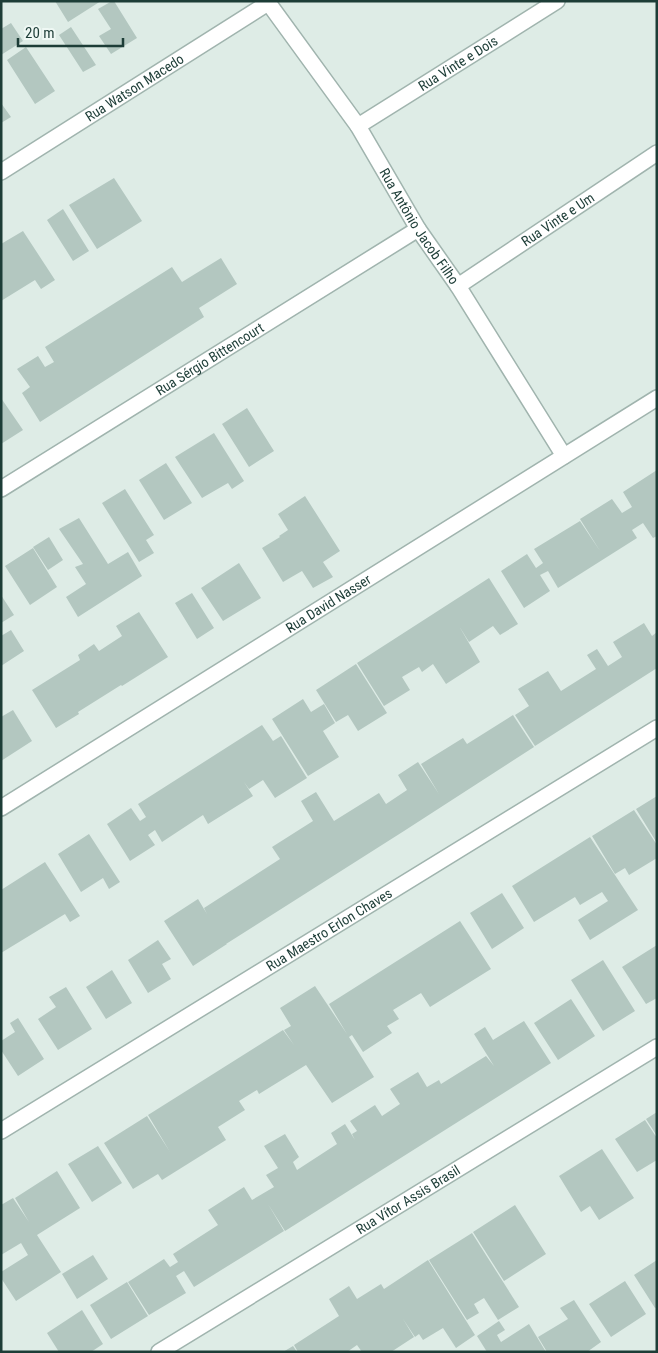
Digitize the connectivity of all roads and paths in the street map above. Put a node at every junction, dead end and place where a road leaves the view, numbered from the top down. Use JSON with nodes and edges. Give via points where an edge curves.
{"nodes":[{"id":1,"x":557,"y":1,"type":"edge"},
{"id":2,"x":268,"y":2,"type":"edge"},
{"id":3,"x":358,"y":126,"type":"junction"},
{"id":4,"x":657,"y":153,"type":"edge"},
{"id":5,"x":1,"y":172,"type":"edge"},
{"id":6,"x":418,"y":229,"type":"junction"},
{"id":7,"x":458,"y":286,"type":"junction"},
{"id":8,"x":657,"y":398,"type":"edge"},
{"id":9,"x":564,"y":456,"type":"junction"},
{"id":10,"x":1,"y":489,"type":"edge"},
{"id":11,"x":657,"y":728,"type":"edge"},
{"id":12,"x":1,"y":808,"type":"edge"},
{"id":13,"x":657,"y":1046,"type":"edge"},
{"id":14,"x":1,"y":1132,"type":"edge"},
{"id":15,"x":159,"y":1352,"type":"edge"}],
"edges":[{"from":1,"to":3,"type":"street","name":"Rua Vinte e Dois"},
{"from":2,"to":3,"type":"street","name":"Rua Antônio Jacob Filho"},
{"from":2,"to":5,"type":"street","name":"Rua Watson Macedo"},
{"from":3,"to":6,"type":"street","name":"Rua Antônio Jacob Filho"},
{"from":4,"to":7,"type":"street","name":"Rua Vinte e Um"},
{"from":6,"to":7,"type":"street","name":"Rua Antônio Jacob Filho"},
{"from":6,"to":10,"type":"street","name":"Rua Sérgio Bittencourt"},
{"from":7,"to":9,"type":"street","name":"Rua Antônio Jacob Filho"},
{"from":8,"to":9,"type":"street","name":"Rua David Nasser"},
{"from":9,"to":12,"type":"street","name":"Rua David Nasser"},
{"from":11,"to":14,"type":"street","name":"Rua Maestro Erlon Chaves"},
{"from":13,"to":15,"type":"street","name":"Rua Vítor Assis Brasil"}]}
